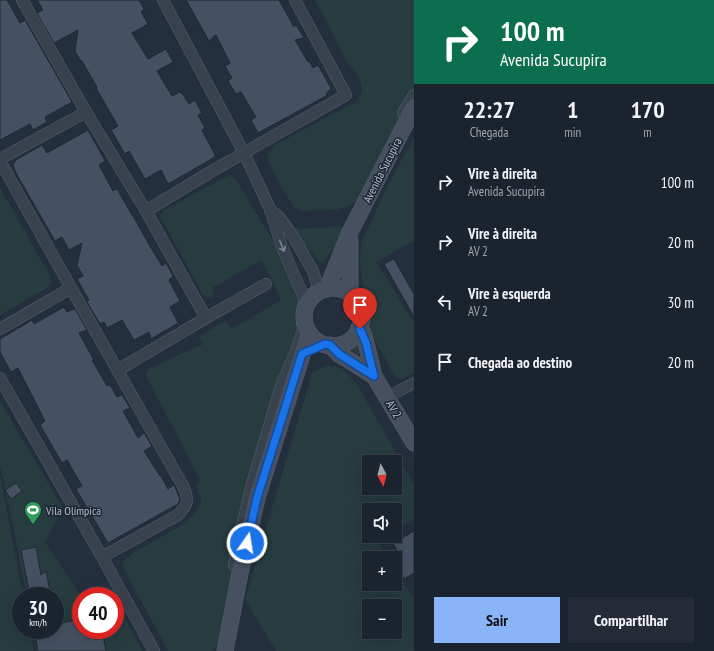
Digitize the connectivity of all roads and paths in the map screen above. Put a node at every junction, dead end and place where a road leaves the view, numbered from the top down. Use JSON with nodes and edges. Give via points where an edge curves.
{"nodes":[{"id":1,"x":22,"y":0,"type":"edge"},
{"id":2,"x":163,"y":0,"type":"edge"},
{"id":3,"x":295,"y":0,"type":"edge"},
{"id":4,"x":414,"y":94,"type":"edge"},
{"id":5,"x":414,"y":107,"type":"edge"},
{"id":6,"x":86,"y":112,"type":"junction"},
{"id":7,"x":244,"y":153,"type":"junction"},
{"id":8,"x":0,"y":160,"type":"edge"},
{"id":9,"x":358,"y":202,"type":"dead end"},
{"id":10,"x":270,"y":209,"type":"junction"},
{"id":11,"x":146,"y":211,"type":"junction"},
{"id":12,"x":350,"y":232,"type":"junction"},
{"id":13,"x":266,"y":284,"type":"dead end"},
{"id":14,"x":71,"y":288,"type":"junction"},
{"id":15,"x":350,"y":294,"type":"junction"},
{"id":16,"x":315,"y":295,"type":"junction"},
{"id":17,"x":206,"y":318,"type":"junction"},
{"id":18,"x":0,"y":328,"type":"edge"},
{"id":19,"x":359,"y":328,"type":"junction"},
{"id":20,"x":309,"y":333,"type":"junction"},
{"id":21,"x":327,"y":345,"type":"junction"},
{"id":22,"x":302,"y":354,"type":"junction"},
{"id":23,"x":118,"y":370,"type":"junction"},
{"id":24,"x":374,"y":376,"type":"junction"},
{"id":25,"x":0,"y":378,"type":"edge"},
{"id":26,"x":414,"y":383,"type":"edge"},
{"id":27,"x":387,"y":397,"type":"junction"},
{"id":28,"x":414,"y":443,"type":"edge"},
{"id":29,"x":102,"y":557,"type":"junction"},
{"id":30,"x":154,"y":649,"type":"edge"},
{"id":31,"x":218,"y":651,"type":"edge"},
{"id":32,"x":225,"y":651,"type":"edge"}],
"edges":[{"from":1,"to":6,"type":"street"},
{"from":2,"to":7,"type":"street"},
{"from":3,"to":7,"type":"street","via":[[346,94]]},
{"from":4,"to":9,"type":"street"},
{"from":5,"to":12,"type":"street","name":"Avenida Sucupira"},
{"from":6,"to":8,"type":"street"},
{"from":6,"to":11,"type":"street"},
{"from":7,"to":10,"type":"street"},
{"from":7,"to":11,"type":"street"},
{"from":8,"to":14,"type":"street"},
{"from":10,"to":16,"type":"street","via":[[294,238],[313,271]]},
{"from":10,"to":16,"type":"street","one_way":true,"via":[[297,282]]},
{"from":11,"to":17,"type":"street"},
{"from":12,"to":15,"type":"street","name":"Avenida Sucupira"},
{"from":12,"to":16,"type":"street","name":"Avenida Sucupira"},
{"from":13,"to":17,"type":"street"},
{"from":14,"to":18,"type":"street"},
{"from":14,"to":23,"type":"street"},
{"from":15,"to":16,"type":"street","via":[[339,289]]},
{"from":15,"to":19,"type":"street","via":[[358,303],[362,315]]},
{"from":16,"to":20,"type":"street","via":[[304,312],[305,326]]},
{"from":16,"to":31,"type":"street","via":[[302,314],[303,329],[281,386],[252,484]]},
{"from":17,"to":23,"type":"street"},
{"from":19,"to":21,"type":"street","via":[[348,341]]},
{"from":19,"to":24,"type":"street","name":"AV 2","via":[[363,333]]},
{"from":20,"to":21,"type":"street","via":[[318,342]]},
{"from":20,"to":22,"type":"street"},
{"from":21,"to":22,"type":"street"},
{"from":21,"to":24,"type":"street","name":"AV 2"},
{"from":22,"to":32,"type":"street","via":[[257,498]]},
{"from":23,"to":29,"type":"street","via":[[183,486],[187,503],[178,515]]},
{"from":24,"to":27,"type":"street","name":"AV 2"},
{"from":25,"to":29,"type":"street"},
{"from":26,"to":27,"type":"street"},
{"from":27,"to":28,"type":"street","name":"AV 2"},
{"from":29,"to":30,"type":"street"}]}
